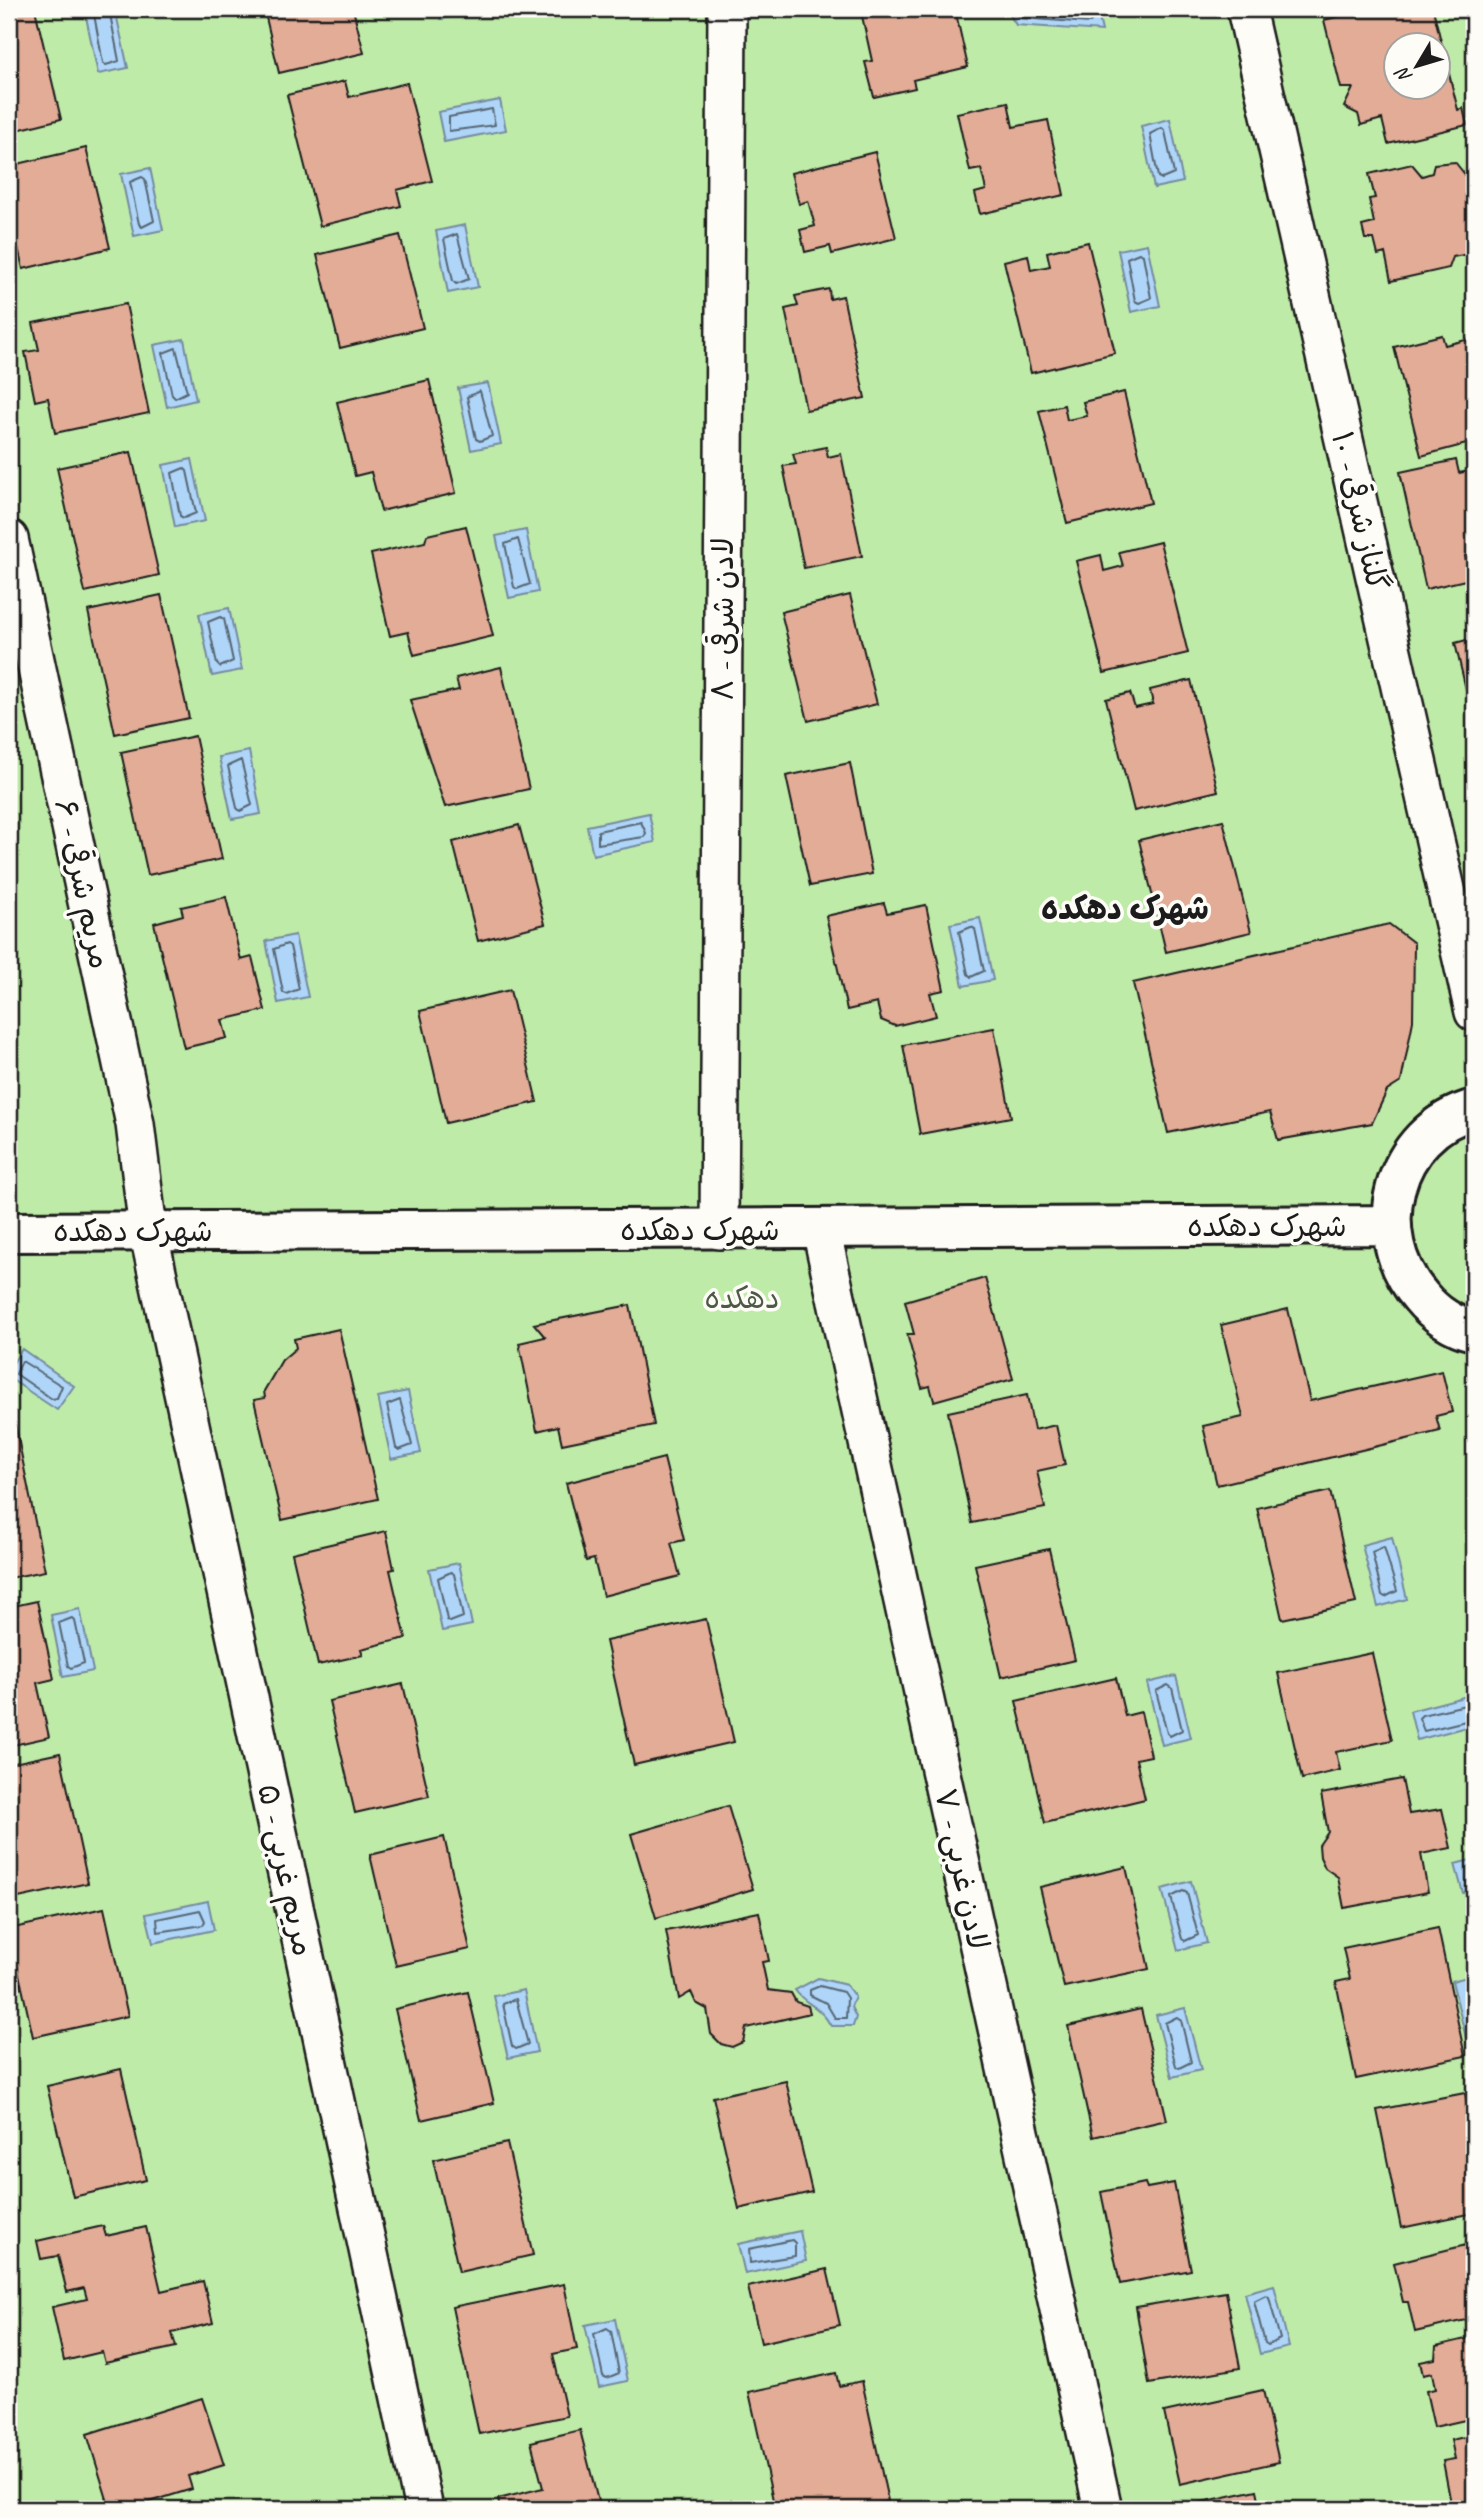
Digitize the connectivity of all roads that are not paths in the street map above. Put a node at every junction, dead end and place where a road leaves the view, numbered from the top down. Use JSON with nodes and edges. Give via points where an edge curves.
{"nodes":[{"id":1,"x":727,"y":9,"type":"edge"},
{"id":2,"x":1246,"y":9,"type":"edge"},
{"id":3,"x":9,"y":539,"type":"edge"},
{"id":4,"x":1474,"y":1012,"type":"edge"},
{"id":5,"x":1474,"y":1109,"type":"edge"},
{"id":6,"x":1391,"y":1225,"type":"junction"},
{"id":7,"x":148,"y":1230,"type":"junction"},
{"id":8,"x":719,"y":1230,"type":"junction"},
{"id":9,"x":821,"y":1230,"type":"junction"},
{"id":10,"x":9,"y":1232,"type":"edge"},
{"id":11,"x":1474,"y":1331,"type":"edge"},
{"id":12,"x":424,"y":2509,"type":"edge"},
{"id":13,"x":1104,"y":2509,"type":"edge"}],
"edges":[{"from":1,"to":8,"type":"street","name":"لادن شرقی - ۸"},
{"from":2,"to":4,"type":"street","name":"گلناز شرقی - ۱۰"},
{"from":3,"to":7,"type":"street","name":"مریم شرقی - ۶","via":[[135,1124]]},
{"from":5,"to":6,"type":"street","via":[[1457,1114],[1425,1136],[1401,1167]]},
{"from":6,"to":9,"type":"street","name":"شهرک دهکده"},
{"from":6,"to":11,"type":"street","via":[[1392,1244],[1407,1281],[1433,1311]]},
{"from":7,"to":8,"type":"street","name":"شهرک دهکده"},
{"from":7,"to":10,"type":"street","name":"شهرک دهکده"},
{"from":7,"to":12,"type":"street","name":"مریم غربی - ۵"},
{"from":8,"to":9,"type":"street","name":"شهرک دهکده"},
{"from":9,"to":13,"type":"street","name":"لادن غربی - ۷"}]}
